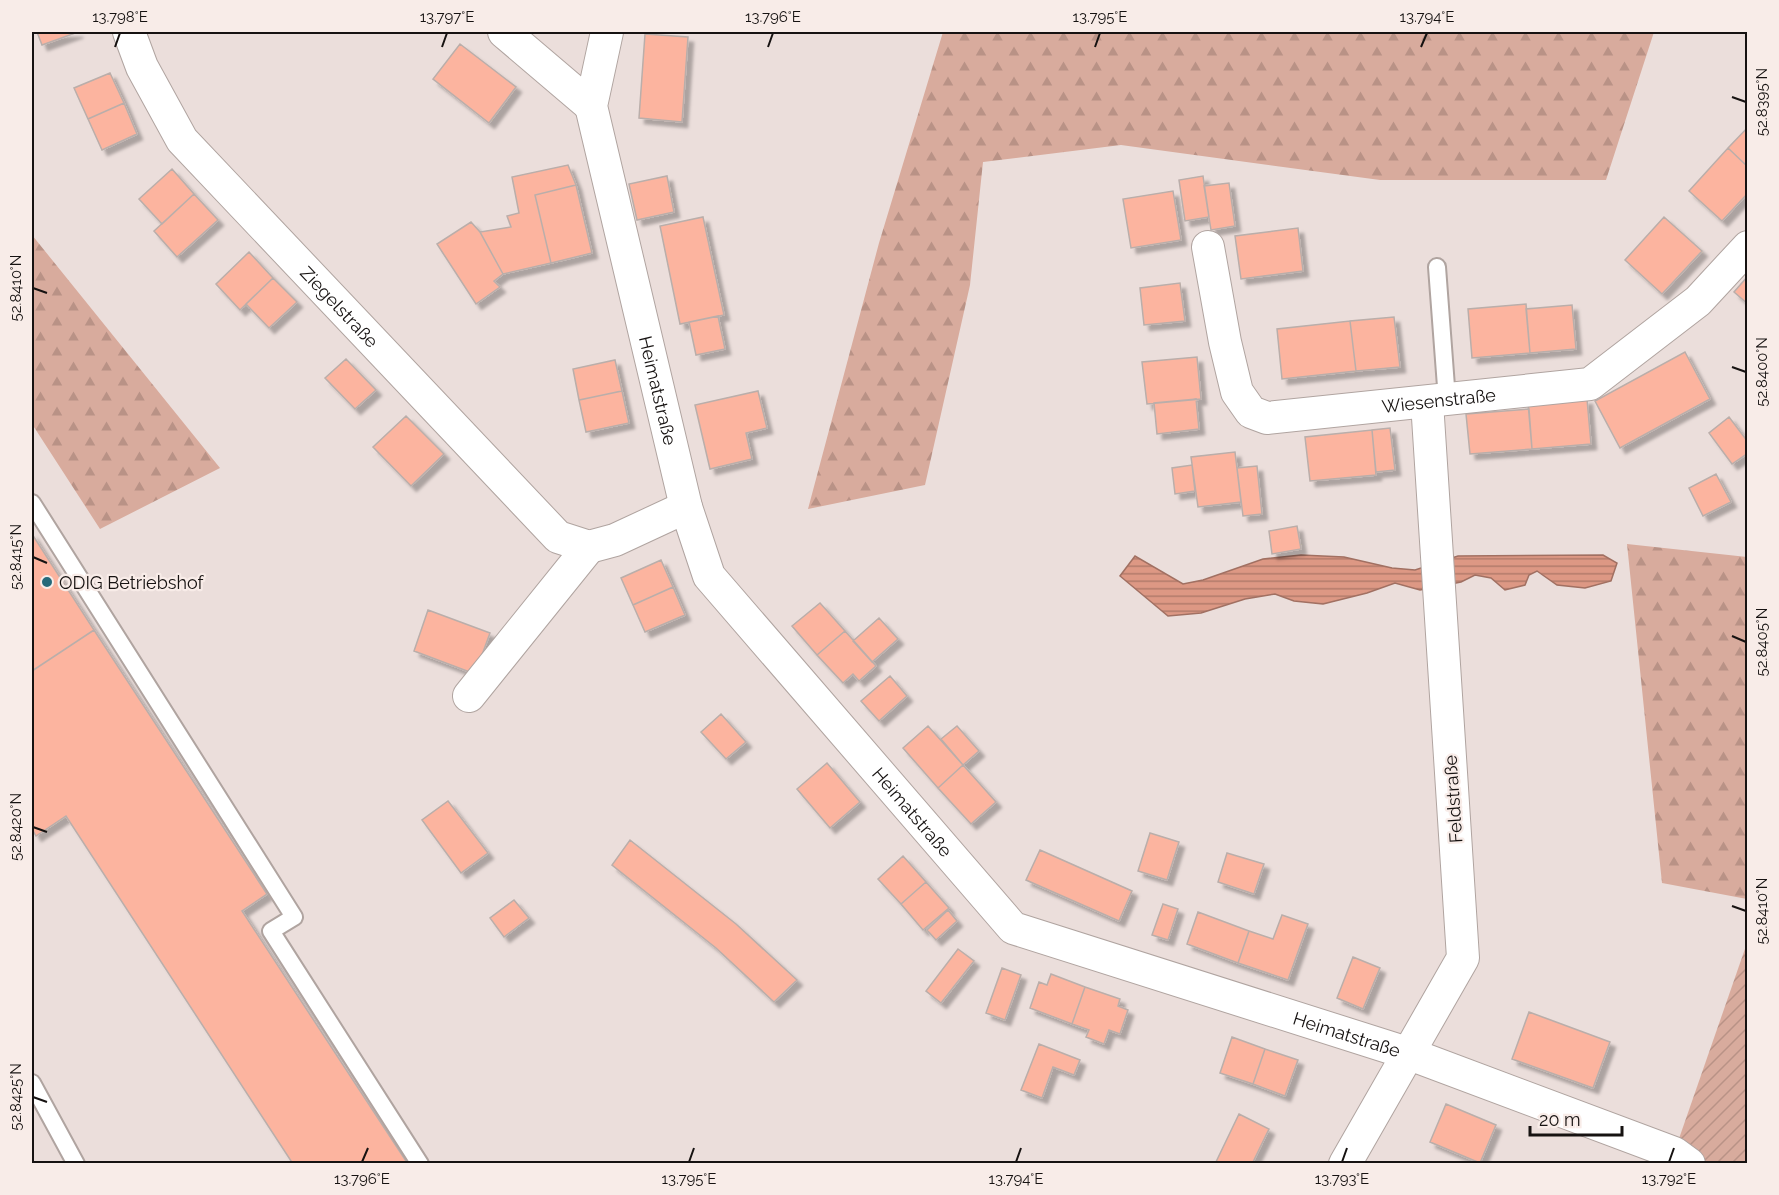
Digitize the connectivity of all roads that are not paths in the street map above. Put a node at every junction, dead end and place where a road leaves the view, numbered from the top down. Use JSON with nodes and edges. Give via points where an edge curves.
{"nodes":[{"id":1,"x":129,"y":32,"type":"edge"},
{"id":2,"x":504,"y":32,"type":"edge"},
{"id":3,"x":607,"y":32,"type":"edge"},
{"id":4,"x":591,"y":106,"type":"junction"},
{"id":5,"x":1208,"y":247,"type":"dead end"},
{"id":6,"x":1748,"y":247,"type":"edge"},
{"id":7,"x":1437,"y":267,"type":"dead end"},
{"id":8,"x":1437,"y":401,"type":"junction"},
{"id":9,"x":32,"y":503,"type":"edge"},
{"id":10,"x":686,"y":507,"type":"junction"},
{"id":11,"x":590,"y":547,"type":"junction"},
{"id":12,"x":469,"y":696,"type":"dead end"},
{"id":13,"x":1407,"y":1053,"type":"junction"},
{"id":14,"x":32,"y":1083,"type":"edge"},
{"id":15,"x":76,"y":1164,"type":"edge"},
{"id":16,"x":420,"y":1164,"type":"edge"},
{"id":17,"x":1344,"y":1164,"type":"edge"},
{"id":18,"x":1689,"y":1164,"type":"edge"}],
"edges":[{"from":1,"to":11,"type":"street","name":"Ziegelstraße","via":[[142,67],[182,140],[558,537]]},
{"from":2,"to":4,"type":"street"},
{"from":3,"to":4,"type":"street","name":"Heimatstraße"},
{"from":4,"to":10,"type":"street","name":"Heimatstraße"},
{"from":5,"to":8,"type":"street","name":"Wiesenstraße","via":[[1237,392],[1251,412],[1267,418]]},
{"from":6,"to":8,"type":"street","name":"Wiesenstraße","via":[[1698,302],[1590,384]]},
{"from":7,"to":8,"type":"lane"},
{"from":8,"to":13,"type":"street","name":"Feldstraße","via":[[1434,504],[1463,958]]},
{"from":9,"to":16,"type":"lane","via":[[294,916],[271,932]]},
{"from":10,"to":11,"type":"street","via":[[615,540]]},
{"from":10,"to":13,"type":"street","name":"Heimatstraße","via":[[709,576],[1013,928]]},
{"from":11,"to":12,"type":"street"},
{"from":13,"to":17,"type":"street","name":"Feldstraße"},
{"from":13,"to":18,"type":"street","name":"Heimatstraße","via":[[1674,1153]]},
{"from":14,"to":15,"type":"lane"}]}
